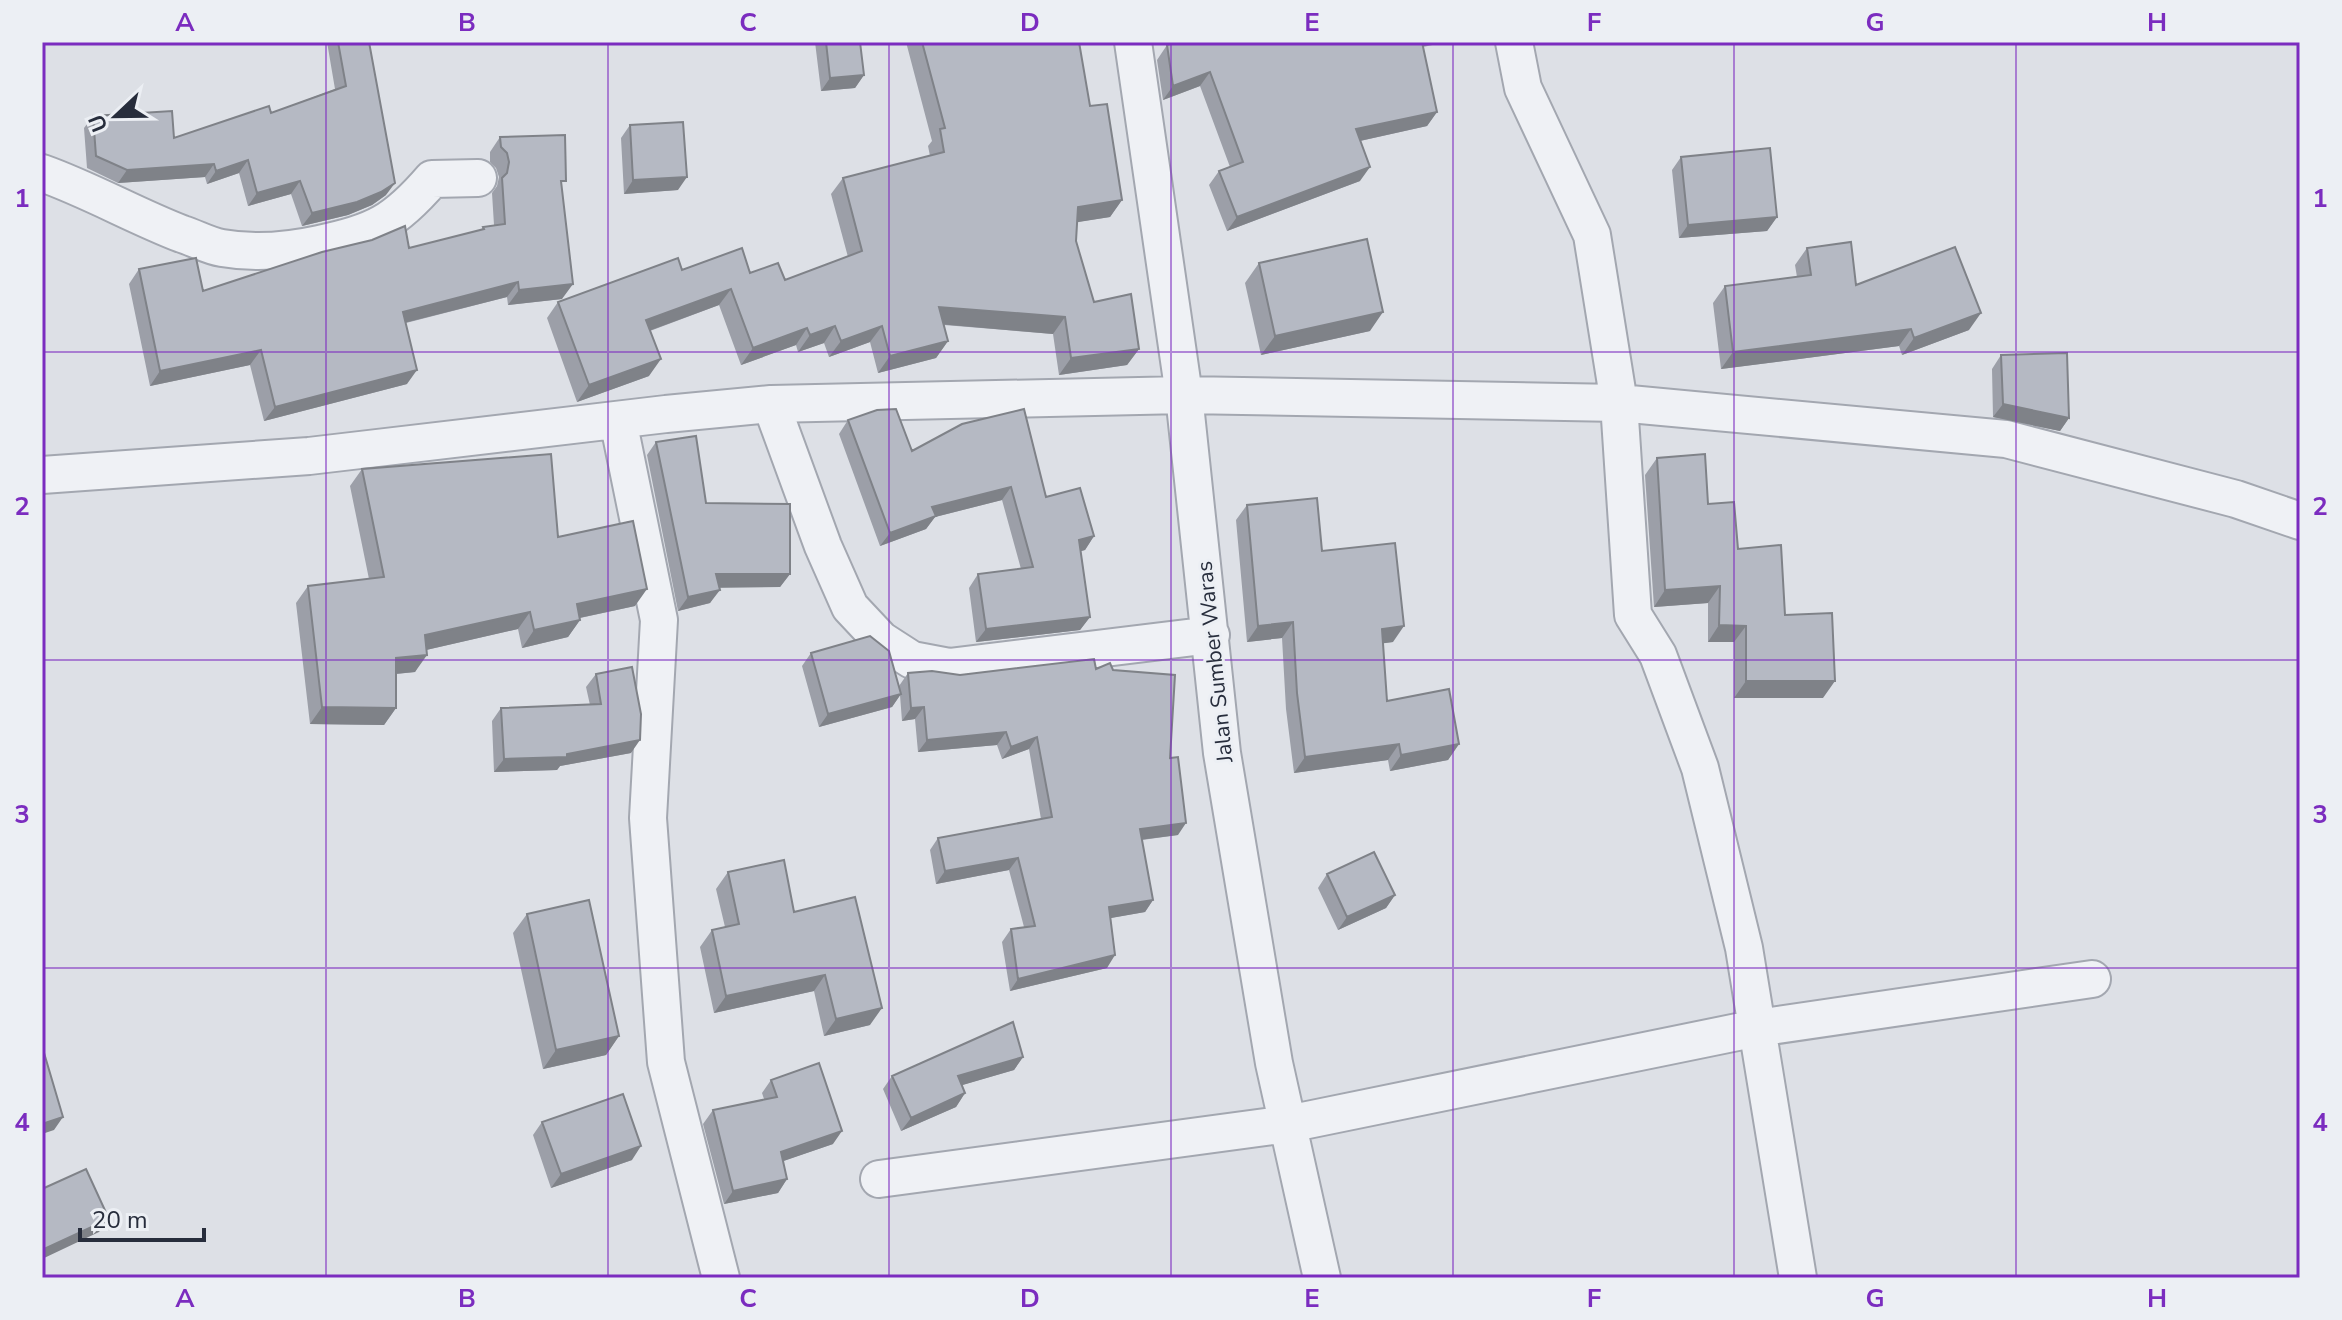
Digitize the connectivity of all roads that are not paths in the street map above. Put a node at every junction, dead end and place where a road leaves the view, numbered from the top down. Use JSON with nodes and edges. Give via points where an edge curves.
{"nodes":[{"id":1,"x":1133,"y":42,"type":"edge"},
{"id":2,"x":1514,"y":42,"type":"edge"},
{"id":3,"x":42,"y":173,"type":"edge"},
{"id":4,"x":478,"y":178,"type":"dead end"},
{"id":5,"x":1184,"y":395,"type":"junction"},
{"id":6,"x":1619,"y":403,"type":"junction"},
{"id":7,"x":771,"y":404,"type":"junction"},
{"id":8,"x":618,"y":420,"type":"junction"},
{"id":9,"x":42,"y":475,"type":"edge"},
{"id":10,"x":2300,"y":521,"type":"edge"},
{"id":11,"x":1211,"y":635,"type":"junction"},
{"id":12,"x":2092,"y":979,"type":"dead end"},
{"id":13,"x":1757,"y":1028,"type":"junction"},
{"id":14,"x":1288,"y":1124,"type":"junction"},
{"id":15,"x":879,"y":1179,"type":"dead end"},
{"id":16,"x":721,"y":1278,"type":"edge"},
{"id":17,"x":1322,"y":1278,"type":"edge"},
{"id":18,"x":1798,"y":1278,"type":"edge"}],
"edges":[{"from":1,"to":5,"type":"street","name":"Jalan Sumber Waras"},
{"from":2,"to":6,"type":"street","via":[[1523,88],[1592,235]]},
{"from":3,"to":4,"type":"street","via":[[220,248],[280,252],[379,227],[407,208],[432,179]]},
{"from":5,"to":6,"type":"street"},
{"from":5,"to":7,"type":"street"},
{"from":5,"to":11,"type":"street","name":"Jalan Sumber Waras"},
{"from":6,"to":10,"type":"street","via":[[2006,439]]},
{"from":6,"to":13,"type":"street","via":[[1633,615],[1658,655],[1700,768],[1744,948]]},
{"from":7,"to":8,"type":"street"},
{"from":7,"to":11,"type":"street","via":[[850,607],[881,640],[912,660],[949,667]]},
{"from":8,"to":9,"type":"street","via":[[309,456]]},
{"from":8,"to":16,"type":"street","via":[[659,620],[648,818],[666,1062]]},
{"from":11,"to":14,"type":"street","name":"Jalan Sumber Waras","via":[[1222,753]]},
{"from":12,"to":13,"type":"street"},
{"from":13,"to":14,"type":"street"},
{"from":13,"to":18,"type":"street"},
{"from":14,"to":15,"type":"street"},
{"from":14,"to":17,"type":"street","name":"Jalan Sumber Waras"}]}
